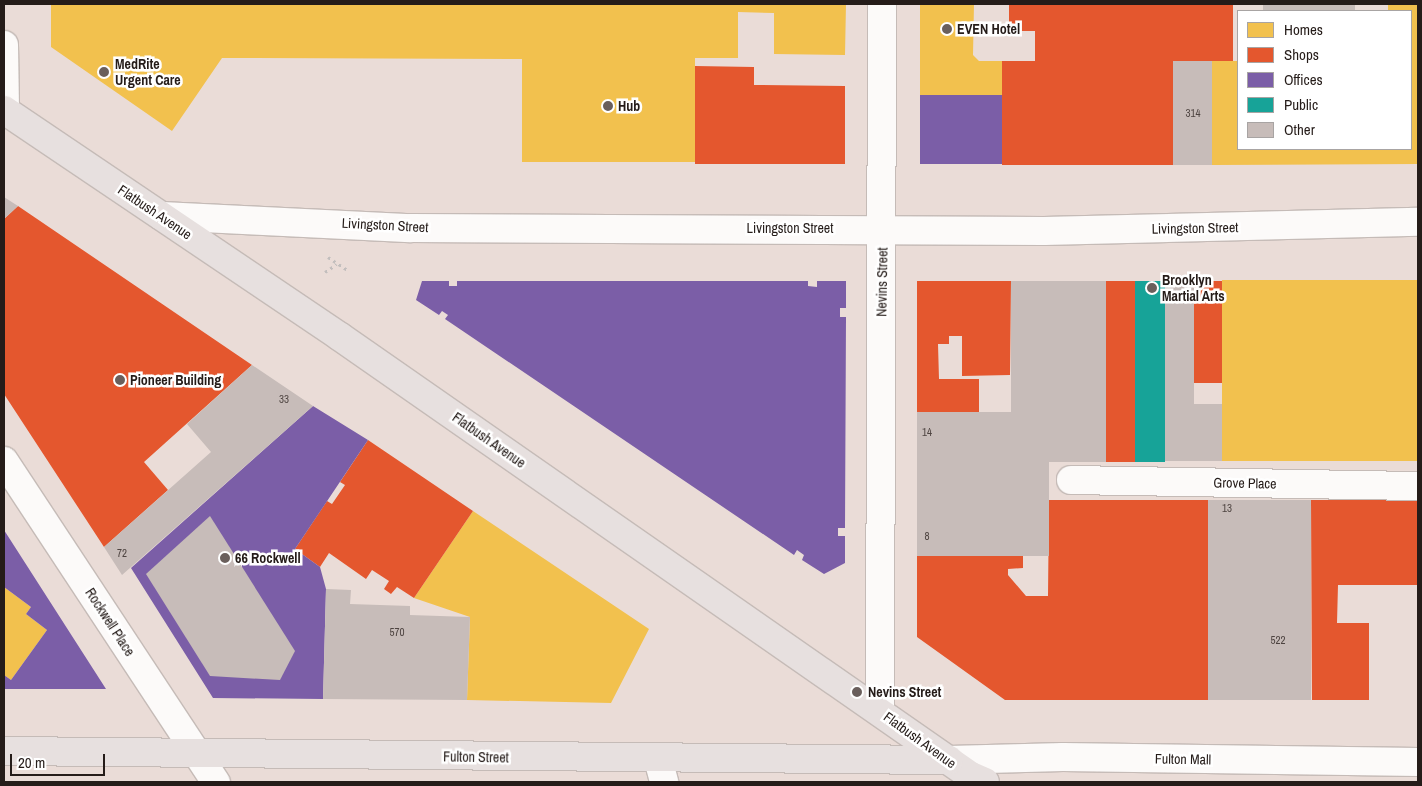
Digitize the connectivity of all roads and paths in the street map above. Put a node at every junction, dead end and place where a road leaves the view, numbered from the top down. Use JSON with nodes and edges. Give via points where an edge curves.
{"nodes":[{"id":1,"x":882,"y":4,"type":"edge"},
{"id":2,"x":4,"y":45,"type":"edge"},
{"id":3,"x":5,"y":110,"type":"edge"},
{"id":4,"x":162,"y":216,"type":"junction"},
{"id":5,"x":1418,"y":222,"type":"edge"},
{"id":6,"x":883,"y":228,"type":"junction"},
{"id":7,"x":328,"y":257,"type":"dead end"},
{"id":8,"x":338,"y":264,"type":"junction"},
{"id":9,"x":347,"y":270,"type":"dead end"},
{"id":10,"x":325,"y":272,"type":"dead end"},
{"id":11,"x":4,"y":461,"type":"edge"},
{"id":12,"x":1071,"y":480,"type":"dead end"},
{"id":13,"x":1418,"y":486,"type":"edge"},
{"id":14,"x":880,"y":711,"type":"junction"},
{"id":15,"x":4,"y":751,"type":"edge"},
{"id":16,"x":198,"y":754,"type":"junction"},
{"id":17,"x":949,"y":760,"type":"junction"},
{"id":18,"x":1418,"y":762,"type":"edge"},
{"id":19,"x":661,"y":771,"type":"edge"},
{"id":20,"x":977,"y":780,"type":"edge"},
{"id":21,"x":216,"y":782,"type":"edge"}],
"edges":[{"from":1,"to":6,"type":"street","name":"Nevins Street"},
{"from":2,"to":3,"type":"street"},
{"from":3,"to":4,"type":"main road","name":"Flatbush Avenue"},
{"from":4,"to":6,"type":"street","name":"Livingston Street","via":[[410,228]]},
{"from":4,"to":14,"type":"main road","name":"Flatbush Avenue"},
{"from":5,"to":6,"type":"street","name":"Livingston Street","via":[[1044,231]]},
{"from":6,"to":14,"type":"street","name":"Nevins Street"},
{"from":7,"to":8,"type":"path"},
{"from":8,"to":9,"type":"path"},
{"from":8,"to":10,"type":"path"},
{"from":11,"to":16,"type":"street","name":"Rockwell Place"},
{"from":12,"to":13,"type":"street","name":"Grove Place"},
{"from":14,"to":17,"type":"main road","name":"Flatbush Avenue"},
{"from":15,"to":16,"type":"main road","name":"Fulton Street"},
{"from":16,"to":19,"type":"main road","name":"Fulton Street"},
{"from":16,"to":21,"type":"street","name":"Rockwell Place"},
{"from":17,"to":18,"type":"street","name":"Fulton Mall","via":[[1063,757]]},
{"from":17,"to":19,"type":"main road","name":"Fulton Street"},
{"from":17,"to":20,"type":"main road","name":"Flatbush Avenue"}]}
